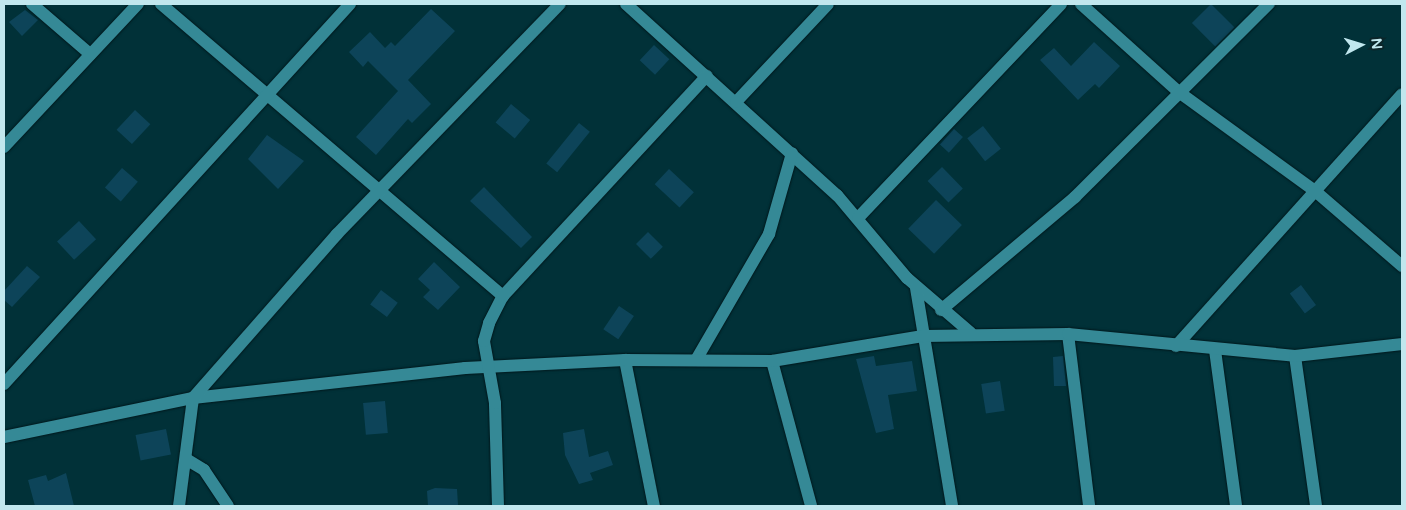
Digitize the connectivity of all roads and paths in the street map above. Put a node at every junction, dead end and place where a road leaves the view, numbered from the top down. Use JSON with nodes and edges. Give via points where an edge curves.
{"nodes":[{"id":1,"x":32,"y":4,"type":"edge"},
{"id":2,"x":138,"y":4,"type":"edge"},
{"id":3,"x":161,"y":4,"type":"edge"},
{"id":4,"x":350,"y":4,"type":"edge"},
{"id":5,"x":560,"y":4,"type":"edge"},
{"id":6,"x":626,"y":4,"type":"edge"},
{"id":7,"x":828,"y":4,"type":"edge"},
{"id":8,"x":1061,"y":4,"type":"edge"},
{"id":9,"x":1081,"y":4,"type":"edge"},
{"id":10,"x":1269,"y":4,"type":"edge"},
{"id":11,"x":90,"y":54,"type":"junction"},
{"id":12,"x":707,"y":76,"type":"junction"},
{"id":13,"x":1180,"y":93,"type":"junction"},
{"id":14,"x":1402,"y":94,"type":"edge"},
{"id":15,"x":268,"y":95,"type":"junction"},
{"id":16,"x":736,"y":102,"type":"junction"},
{"id":17,"x":4,"y":147,"type":"edge"},
{"id":18,"x":792,"y":153,"type":"junction"},
{"id":19,"x":1315,"y":191,"type":"junction"},
{"id":20,"x":379,"y":192,"type":"junction"},
{"id":21,"x":858,"y":218,"type":"junction"},
{"id":22,"x":1402,"y":266,"type":"edge"},
{"id":23,"x":916,"y":288,"type":"junction"},
{"id":24,"x":504,"y":296,"type":"junction"},
{"id":25,"x":941,"y":310,"type":"junction"},
{"id":26,"x":971,"y":334,"type":"junction"},
{"id":27,"x":1068,"y":334,"type":"junction"},
{"id":28,"x":923,"y":336,"type":"junction"},
{"id":29,"x":1400,"y":341,"type":"edge"},
{"id":30,"x":1176,"y":346,"type":"junction"},
{"id":31,"x":1215,"y":350,"type":"junction"},
{"id":32,"x":1295,"y":356,"type":"junction"},
{"id":33,"x":625,"y":360,"type":"junction"},
{"id":34,"x":696,"y":360,"type":"junction"},
{"id":35,"x":772,"y":361,"type":"junction"},
{"id":36,"x":486,"y":367,"type":"junction"},
{"id":37,"x":4,"y":384,"type":"edge"},
{"id":38,"x":193,"y":398,"type":"junction"},
{"id":39,"x":4,"y":437,"type":"edge"},
{"id":40,"x":186,"y":458,"type":"junction"},
{"id":41,"x":179,"y":506,"type":"edge"},
{"id":42,"x":228,"y":506,"type":"edge"},
{"id":43,"x":498,"y":506,"type":"edge"},
{"id":44,"x":654,"y":506,"type":"edge"},
{"id":45,"x":811,"y":506,"type":"edge"},
{"id":46,"x":952,"y":506,"type":"edge"},
{"id":47,"x":1089,"y":506,"type":"edge"},
{"id":48,"x":1236,"y":506,"type":"edge"},
{"id":49,"x":1316,"y":506,"type":"edge"}],
"edges":[{"from":1,"to":11,"type":"street"},
{"from":2,"to":11,"type":"street"},
{"from":3,"to":15,"type":"street"},
{"from":4,"to":15,"type":"street"},
{"from":5,"to":20,"type":"street"},
{"from":6,"to":12,"type":"street"},
{"from":7,"to":16,"type":"street"},
{"from":8,"to":21,"type":"street"},
{"from":9,"to":13,"type":"street"},
{"from":10,"to":13,"type":"street"},
{"from":11,"to":17,"type":"street"},
{"from":12,"to":16,"type":"street"},
{"from":12,"to":24,"type":"street"},
{"from":13,"to":19,"type":"street"},
{"from":13,"to":25,"type":"street","via":[[1075,197]]},
{"from":14,"to":19,"type":"street"},
{"from":15,"to":20,"type":"street"},
{"from":15,"to":37,"type":"street"},
{"from":16,"to":18,"type":"street"},
{"from":18,"to":21,"type":"street"},
{"from":18,"to":34,"type":"street","via":[[769,234]]},
{"from":19,"to":22,"type":"street"},
{"from":19,"to":30,"type":"street"},
{"from":20,"to":24,"type":"street"},
{"from":20,"to":38,"type":"street"},
{"from":21,"to":23,"type":"street"},
{"from":23,"to":25,"type":"street"},
{"from":23,"to":28,"type":"street"},
{"from":24,"to":36,"type":"street","via":[[484,341]]},
{"from":25,"to":26,"type":"street"},
{"from":26,"to":27,"type":"street"},
{"from":26,"to":28,"type":"street"},
{"from":27,"to":30,"type":"street"},
{"from":27,"to":47,"type":"street"},
{"from":28,"to":35,"type":"street"},
{"from":28,"to":46,"type":"street"},
{"from":29,"to":32,"type":"street"},
{"from":30,"to":31,"type":"street"},
{"from":31,"to":32,"type":"street"},
{"from":31,"to":48,"type":"street"},
{"from":32,"to":49,"type":"street"},
{"from":33,"to":34,"type":"street"},
{"from":33,"to":36,"type":"street"},
{"from":33,"to":44,"type":"street"},
{"from":34,"to":35,"type":"street"},
{"from":35,"to":45,"type":"street"},
{"from":36,"to":38,"type":"street"},
{"from":36,"to":43,"type":"street","via":[[495,403]]},
{"from":38,"to":39,"type":"street"},
{"from":38,"to":40,"type":"street"},
{"from":40,"to":41,"type":"street"},
{"from":40,"to":42,"type":"street","via":[[204,470]]}]}
